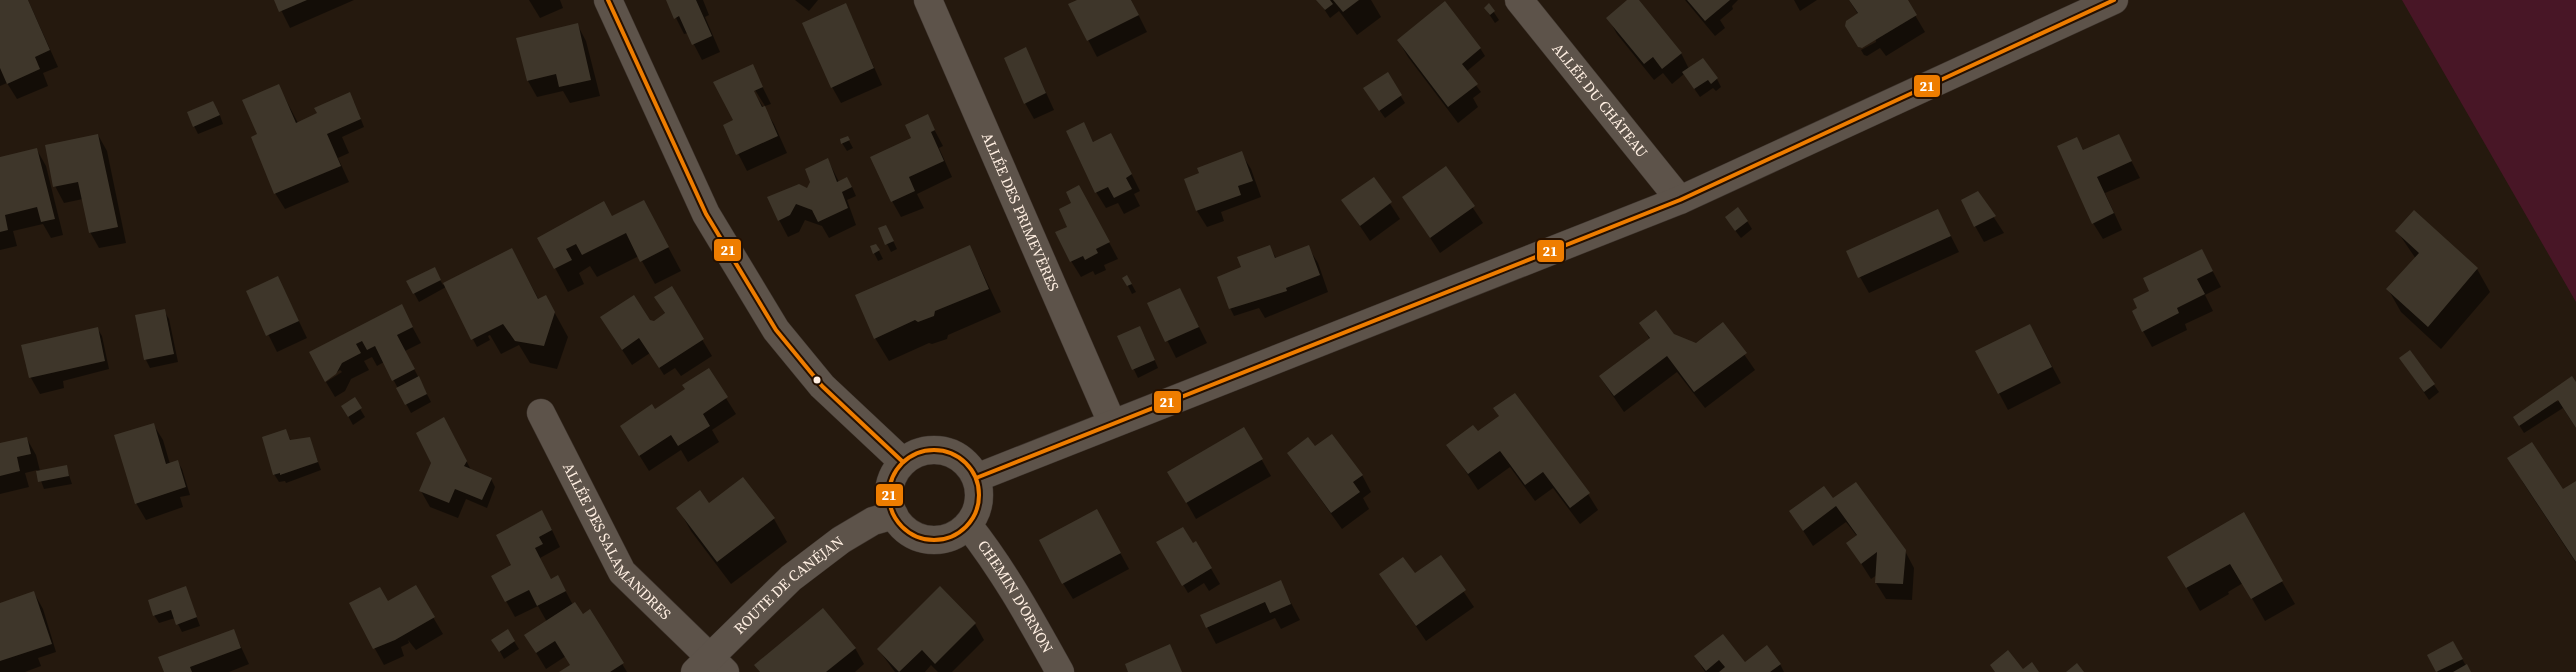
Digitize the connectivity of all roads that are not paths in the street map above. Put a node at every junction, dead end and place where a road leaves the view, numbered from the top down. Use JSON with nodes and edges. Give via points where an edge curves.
{"nodes":[{"id":1,"x":608,"y":0,"type":"edge"},
{"id":2,"x":928,"y":0,"type":"edge"},
{"id":3,"x":1519,"y":0,"type":"edge"},
{"id":4,"x":2114,"y":0,"type":"edge"},
{"id":5,"x":1680,"y":200,"type":"junction"},
{"id":6,"x":541,"y":414,"type":"dead end"},
{"id":7,"x":1112,"y":423,"type":"junction"},
{"id":8,"x":903,"y":462,"type":"junction"},
{"id":9,"x":976,"y":478,"type":"junction"},
{"id":10,"x":894,"y":516,"type":"junction"},
{"id":11,"x":968,"y":525,"type":"junction"},
{"id":12,"x":710,"y":667,"type":"edge"},
{"id":13,"x":1060,"y":672,"type":"edge"}],
"edges":[{"from":1,"to":8,"type":"street","via":[[706,214],[776,330],[822,386]]},
{"from":2,"to":7,"type":"street","name":"ALLÉE DES PRIMEVÈRES"},
{"from":3,"to":5,"type":"street","name":"ALLÉE DU CHÂTEAU"},
{"from":4,"to":5,"type":"street"},
{"from":5,"to":7,"type":"street"},
{"from":6,"to":12,"type":"street","name":"ALLÉE DES SALAMANDRES","via":[[622,572]]},
{"from":7,"to":9,"type":"street"},
{"from":8,"to":9,"type":"street","via":[[929,450],[944,451],[957,456]]},
{"from":8,"to":10,"type":"street","via":[[891,482]]},
{"from":9,"to":11,"type":"street","via":[[979,502]]},
{"from":10,"to":11,"type":"street","via":[[903,528],[929,540],[957,534]]},
{"from":10,"to":12,"type":"street","name":"ROUTE DE CANÉJAN","via":[[872,521],[790,578]]},
{"from":11,"to":13,"type":"street","name":"CHEMIN D'ORNON","via":[[998,562]]}]}
